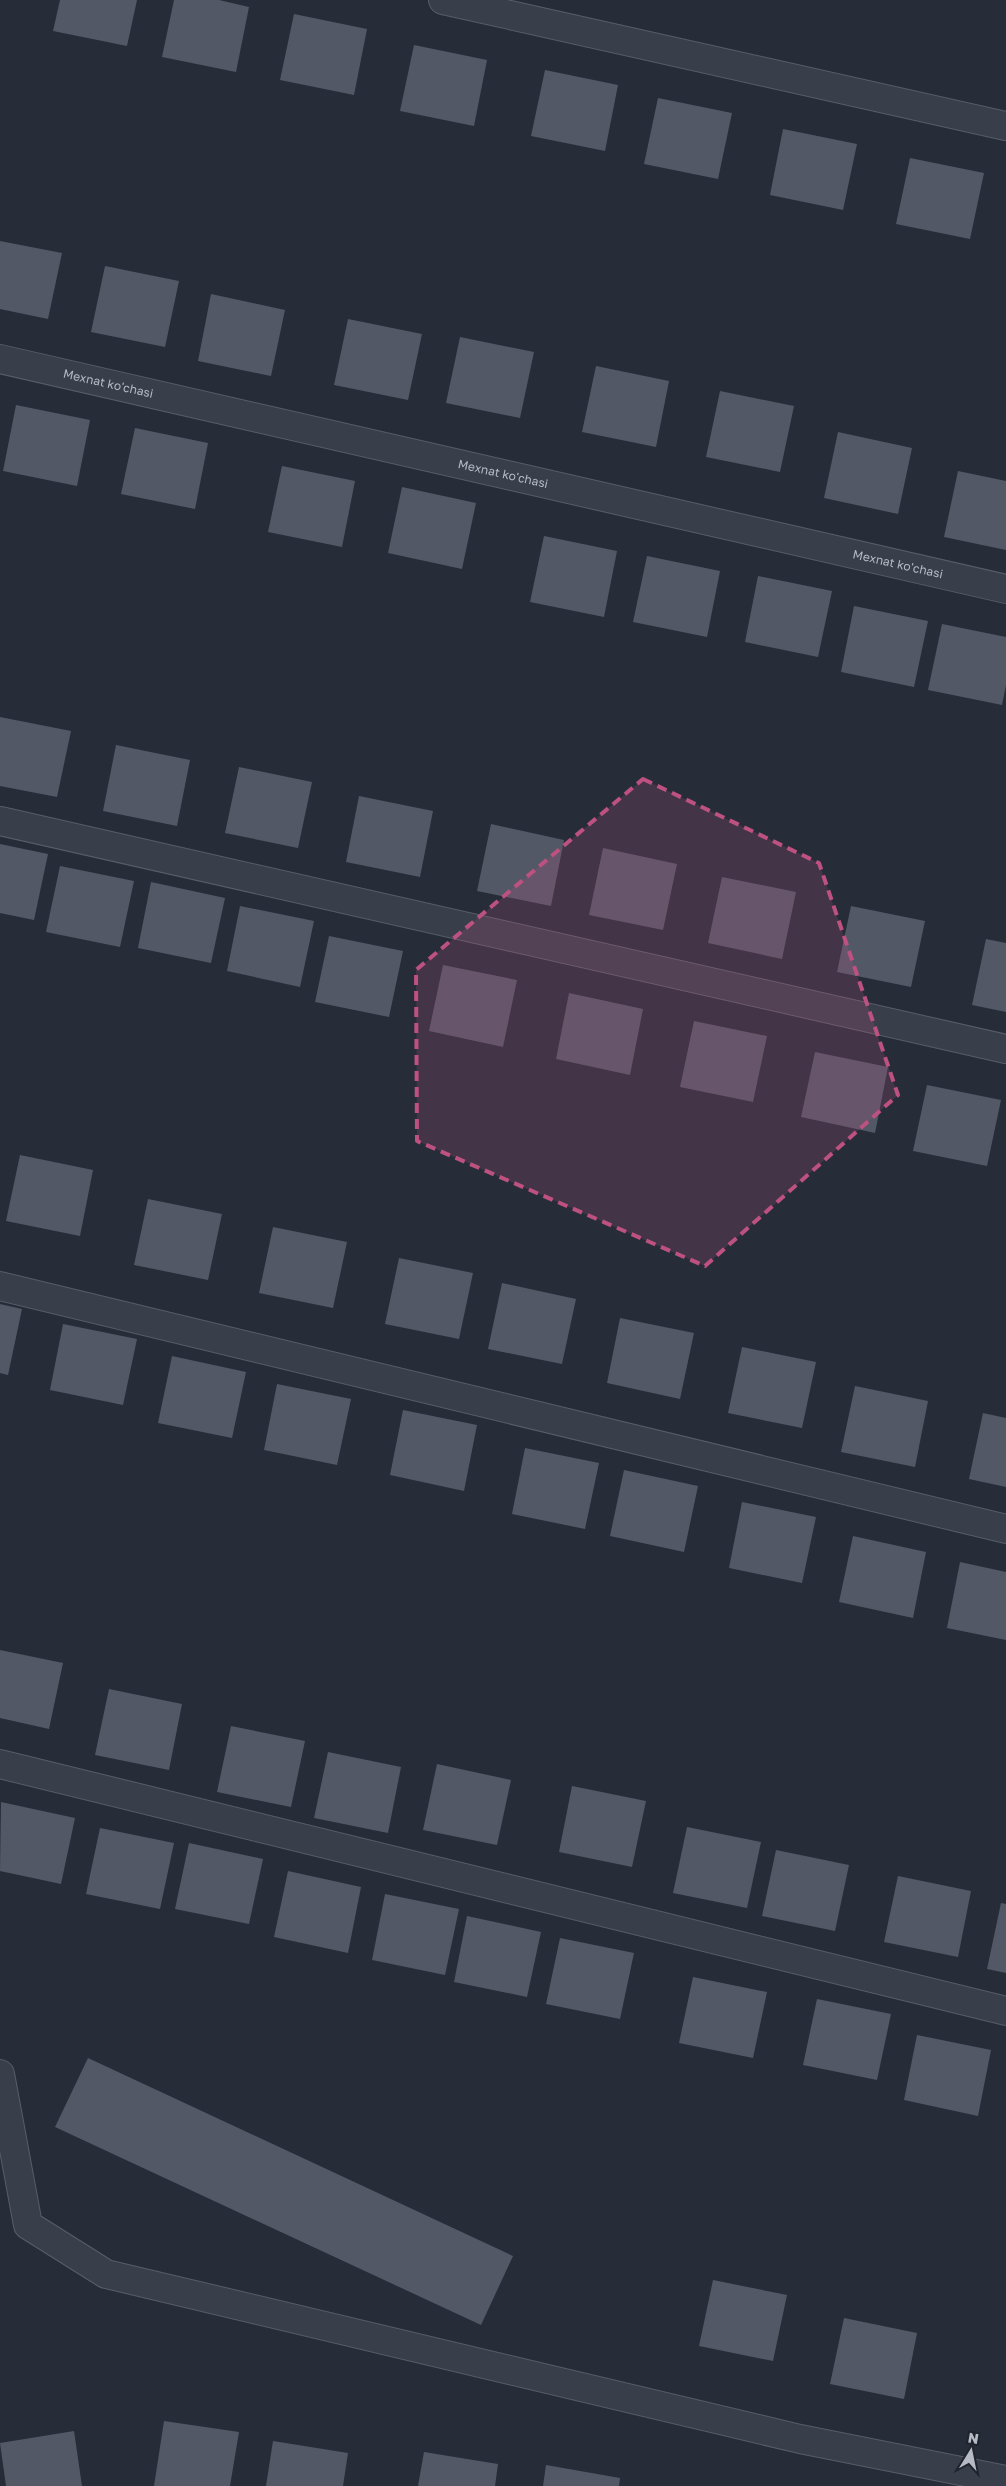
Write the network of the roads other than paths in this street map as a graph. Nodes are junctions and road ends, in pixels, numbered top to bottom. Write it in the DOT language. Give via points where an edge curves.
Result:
graph roads {
  1 [pos="443,0"];
  2 [pos="1006,126"];
  3 [pos="0,359"];
  4 [pos="1006,590"];
  5 [pos="0,821"];
  6 [pos="1006,1049"];
  7 [pos="0,1286"];
  8 [pos="1006,1530"];
  9 [pos="0,1764"];
  10 [pos="1006,2011"];
  11 [pos="0,2074"];
  12 [pos="1006,2480"];
  1 -- 2 [label="street"];
  3 -- 4 [label="street, Mexnat ko'chasi"];
  5 -- 6 [label="street"];
  7 -- 8 [label="street"];
  9 -- 10 [label="street"];
  11 -- 12 [label="street" via="28,2224 106,2274 800,2439"];
}
